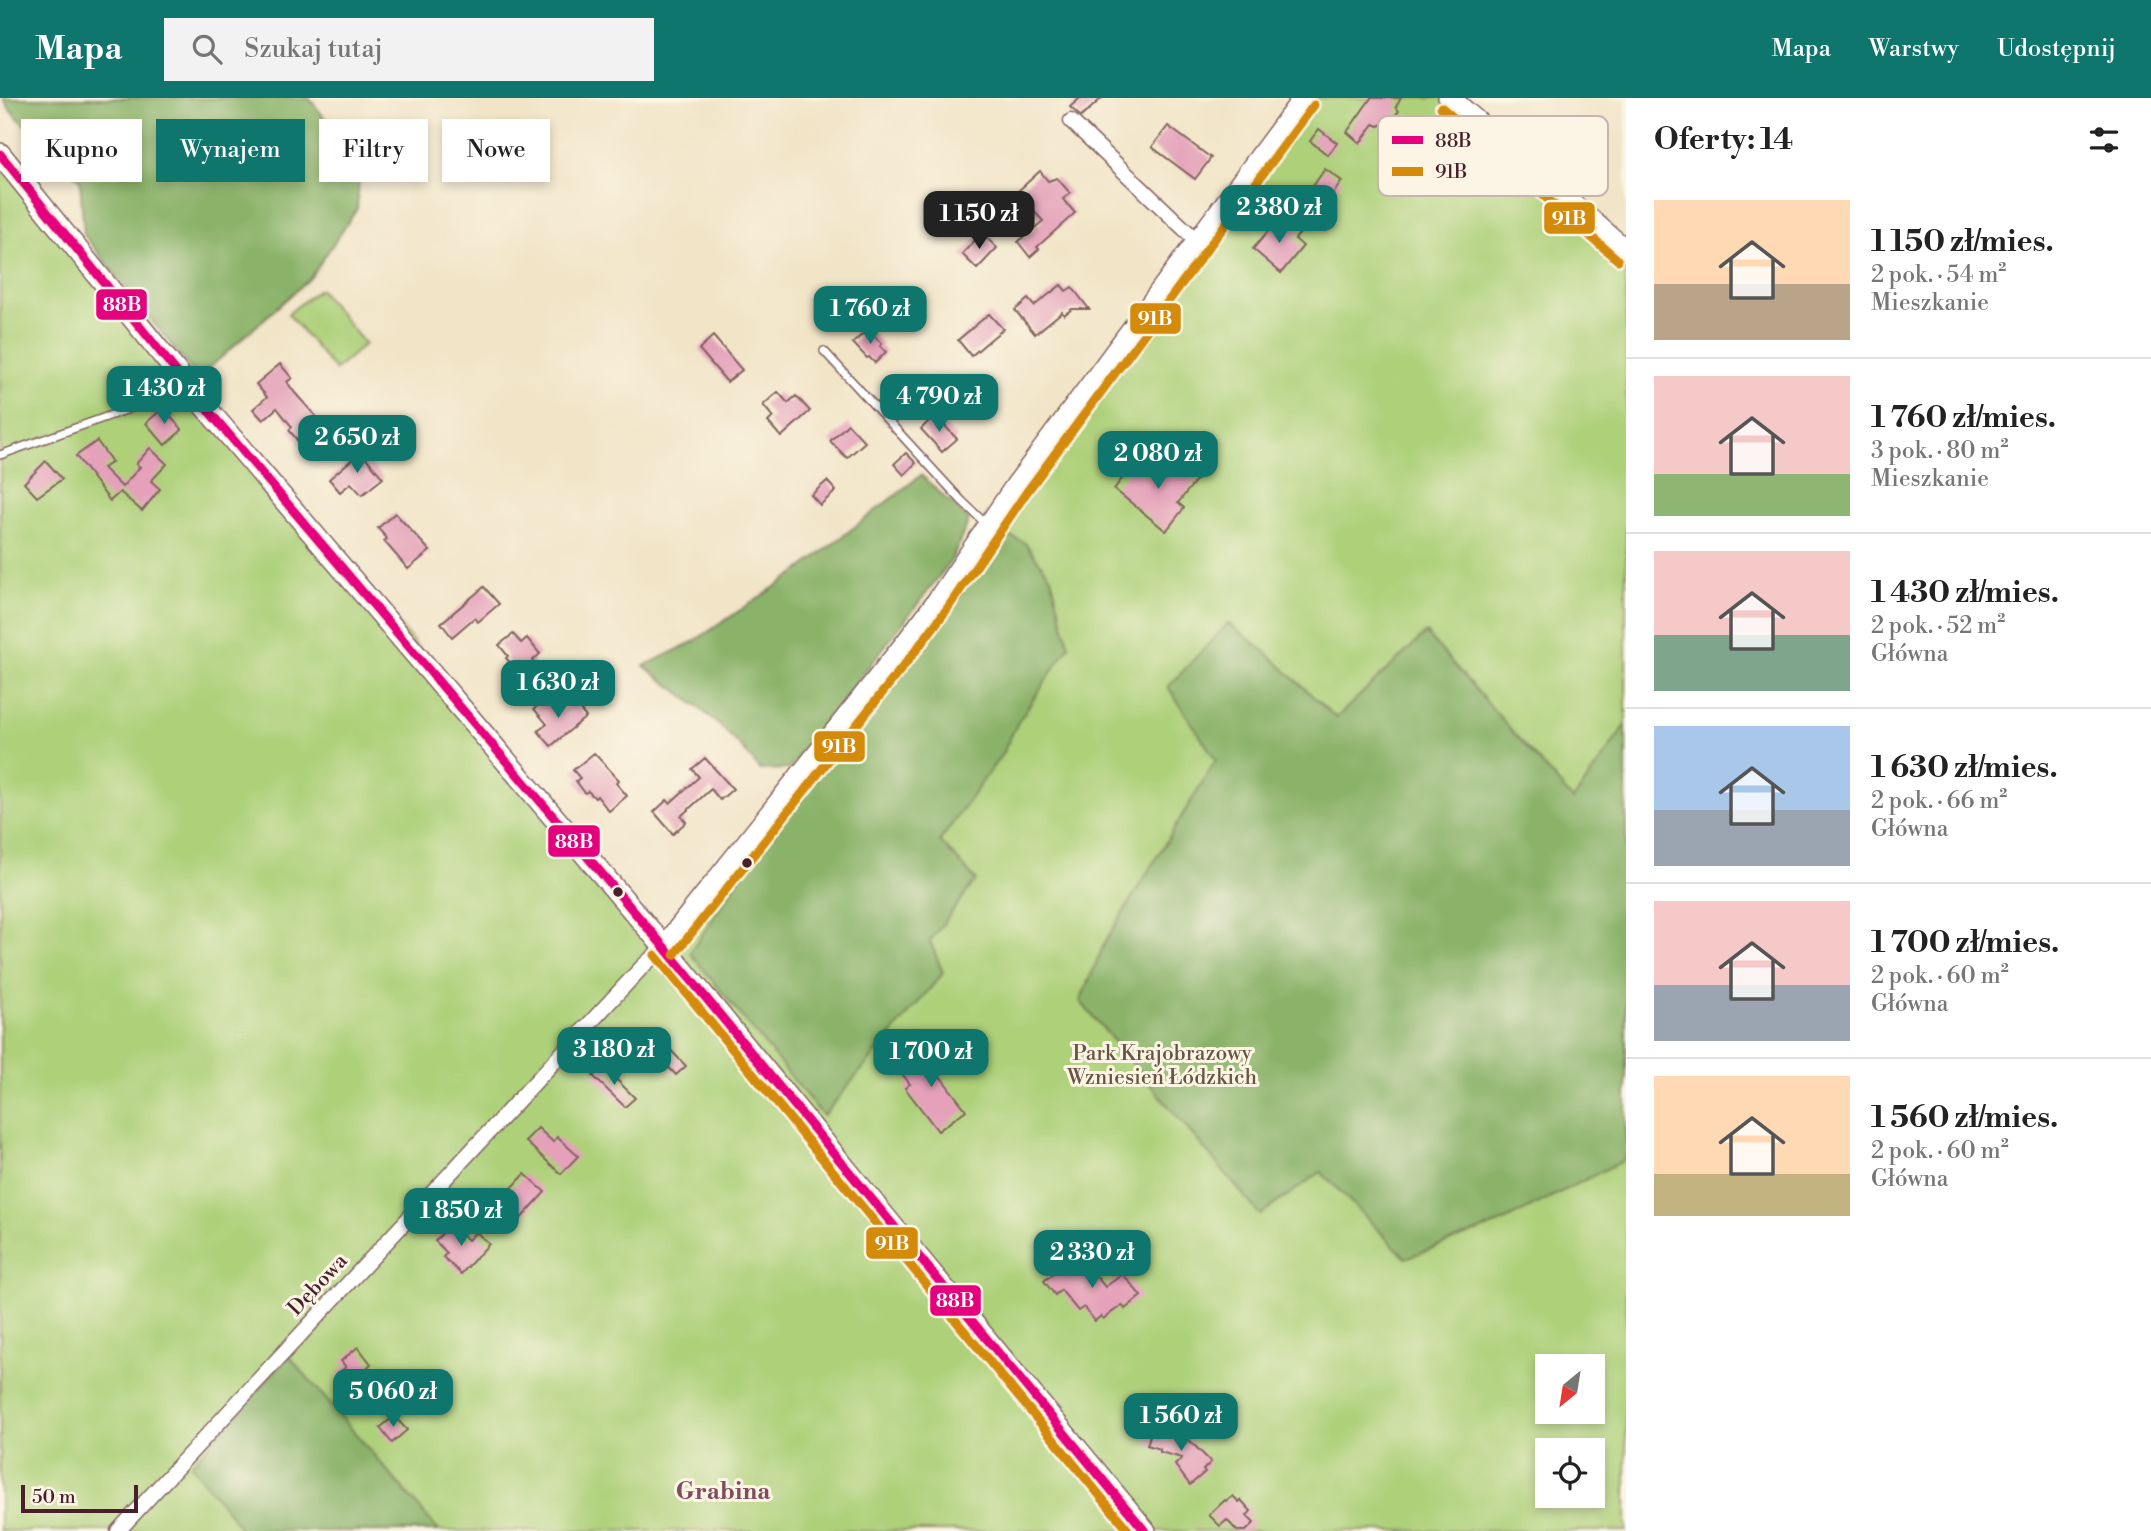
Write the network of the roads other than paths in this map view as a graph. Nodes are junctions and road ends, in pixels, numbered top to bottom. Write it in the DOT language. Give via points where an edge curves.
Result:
graph roads {
  1 [pos="1304,98"];
  2 [pos="1449,98"];
  3 [pos="1470,116"];
  4 [pos="1071,121"];
  5 [pos="0,154"];
  6 [pos="1562,196"];
  7 [pos="1198,242"];
  8 [pos="1626,251"];
  9 [pos="824,351"];
  10 [pos="186,383"];
  11 [pos="0,455"];
  12 [pos="988,526"];
  13 [pos="664,947"];
  14 [pos="118,1531"];
  15 [pos="1145,1531"];
  1 -- 7 [label="street"];
  2 -- 3 [label="street"];
  4 -- 7 [label="street"];
  5 -- 10 [label="street"];
  6 -- 8 [label="street"];
  7 -- 12 [label="street"];
  9 -- 12 [label="lane"];
  10 -- 11 [label="lane" via="159,398"];
  10 -- 13 [label="street"];
  12 -- 13 [label="street" via="937,602"];
  13 -- 14 [label="street, Dębowa"];
  13 -- 15 [label="street"];
}
